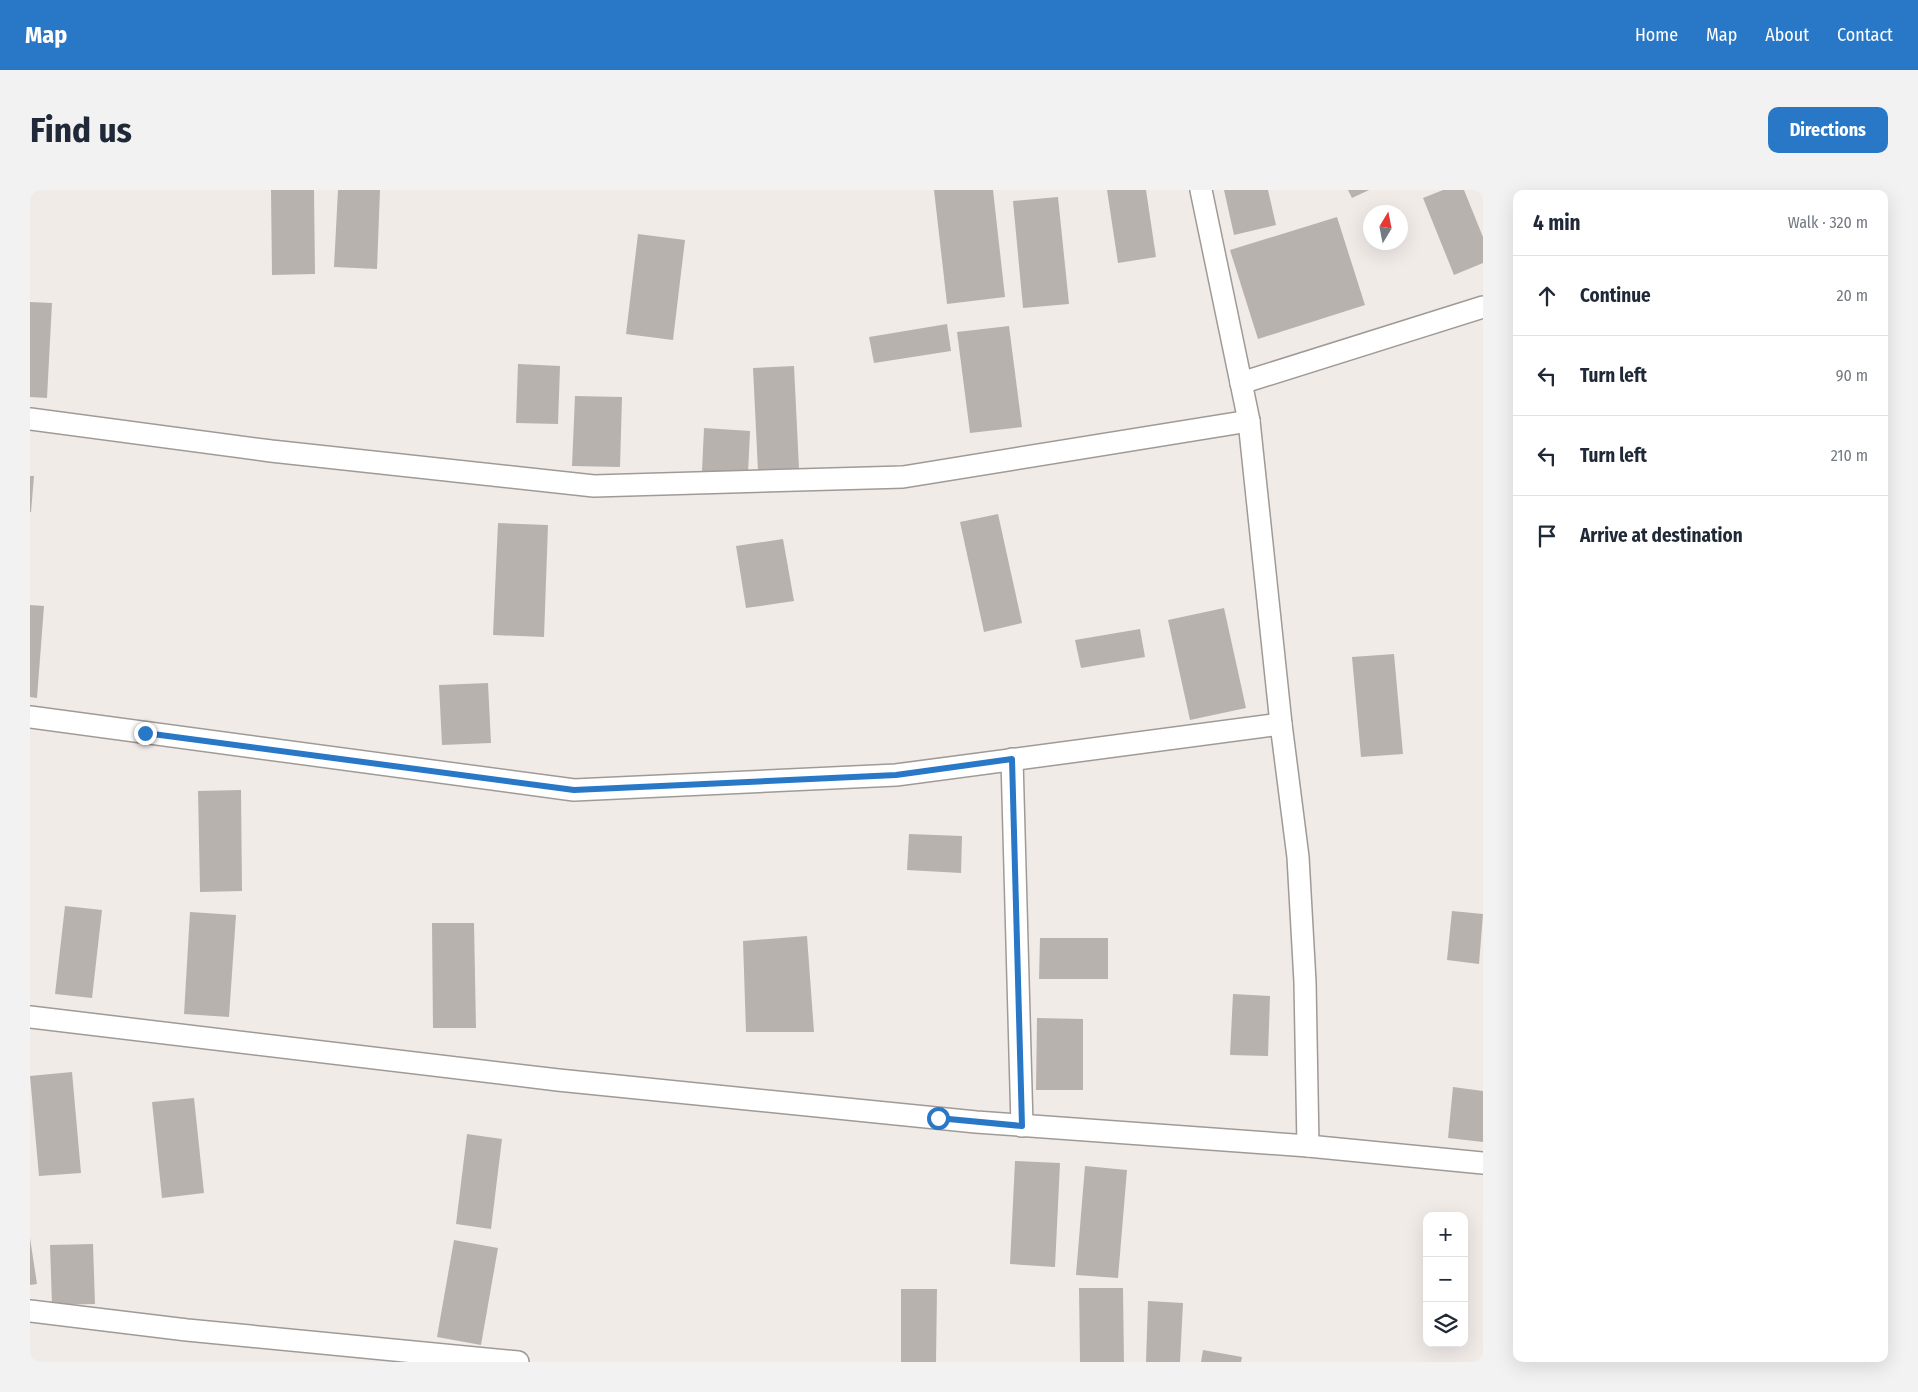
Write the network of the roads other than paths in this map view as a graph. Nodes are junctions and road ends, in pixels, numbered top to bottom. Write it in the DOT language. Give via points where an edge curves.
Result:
graph roads {
  1 [pos="1201,190"];
  2 [pos="1483,307"];
  3 [pos="1241,383"];
  4 [pos="30,419"];
  5 [pos="1248,421"];
  6 [pos="30,717"];
  7 [pos="1281,724"];
  8 [pos="1012,759"];
  9 [pos="30,1016"];
  10 [pos="1022,1126"];
  11 [pos="1308,1146"];
  12 [pos="1483,1163"];
  13 [pos="30,1311"];
  14 [pos="518,1362"];
  1 -- 3 [label="street"];
  2 -- 3 [label="street"];
  3 -- 5 [label="street"];
  4 -- 5 [label="street" via="270,451 594,486 904,476"];
  5 -- 7 [label="street"];
  6 -- 8 [label="street" via="574,790 896,775"];
  7 -- 8 [label="street"];
  7 -- 11 [label="street" via="1298,857 1305,982"];
  8 -- 10 [label="street"];
  9 -- 10 [label="street" via="558,1080"];
  10 -- 11 [label="street"];
  11 -- 12 [label="street"];
  13 -- 14 [label="street" via="187,1330"];
}
